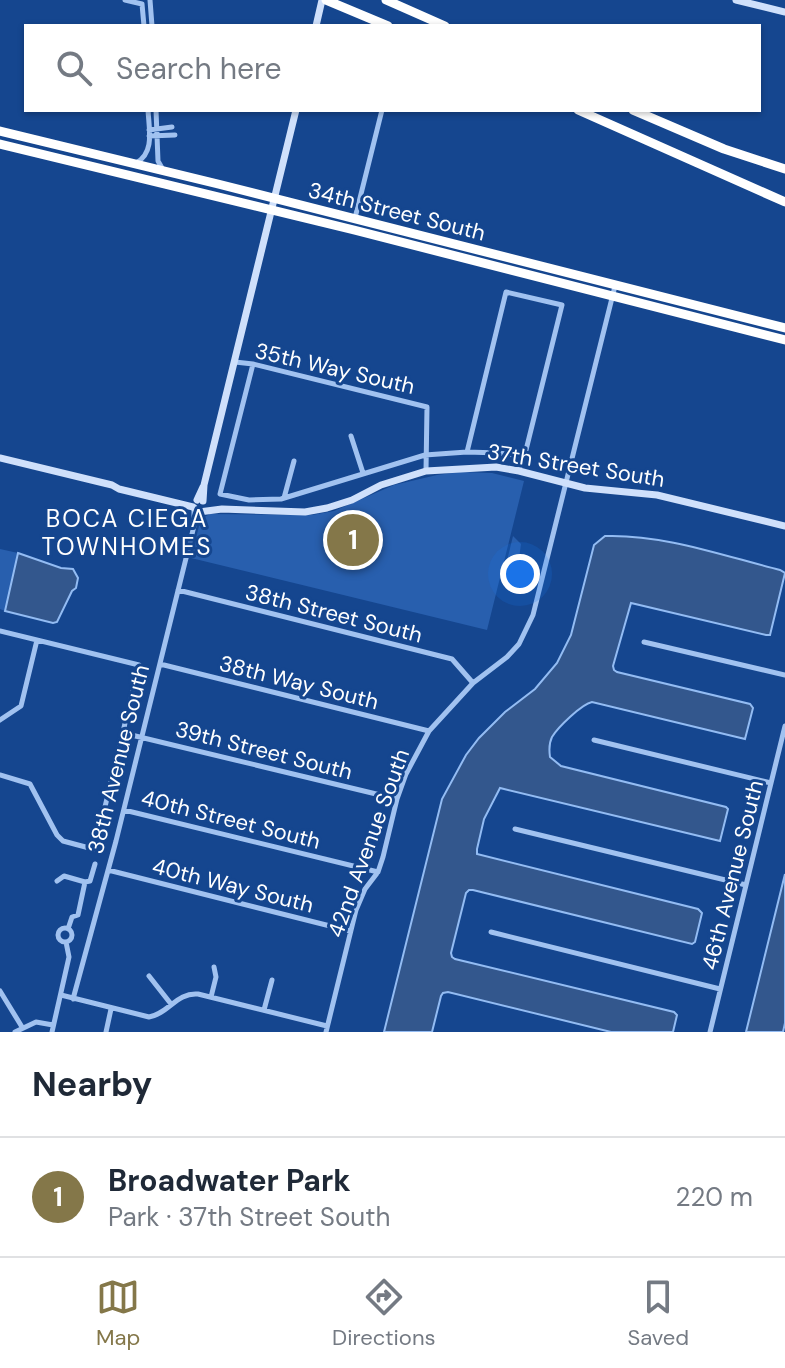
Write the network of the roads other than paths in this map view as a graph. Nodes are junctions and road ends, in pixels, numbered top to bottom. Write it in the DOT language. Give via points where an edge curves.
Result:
graph roads {
  1 [pos="125,0"];
  2 [pos="386,0"];
  3 [pos="736,0"];
  4 [pos="147,1"];
  5 [pos="327,1"];
  6 [pos="768,4"];
  7 [pos="785,12"];
  8 [pos="144,24"];
  9 [pos="152,24"];
  10 [pos="317,24"];
  11 [pos="383,24"];
  12 [pos="440,24"];
  13 [pos="148,112"];
  14 [pos="156,112"];
  15 [pos="296,112"];
  16 [pos="382,112"];
  17 [pos="583,112"];
  18 [pos="638,112"];
  19 [pos="172,127"];
  20 [pos="0,131"];
  21 [pos="157,132"];
  22 [pos="149,133"];
  23 [pos="175,135"];
  24 [pos="0,144"];
  25 [pos="134,163"];
  26 [pos="91,166"];
  27 [pos="151,167"];
  28 [pos="785,169"];
  29 [pos="166,171"];
  30 [pos="150,180"];
  31 [pos="218,184"];
  32 [pos="275,199"];
  33 [pos="784,201"];
  34 [pos="272,210"];
  35 [pos="355,219"];
  36 [pos="429,238"];
  37 [pos="388,239"];
  38 [pos="427,249"];
  39 [pos="473,249"];
  40 [pos="615,286"];
  41 [pos="612,297"];
  42 [pos="747,319"];
  43 [pos="722,324"];
  44 [pos="772,325"];
  45 [pos="785,328"];
  46 [pos="745,330"];
  47 [pos="785,340"];
  48 [pos="235,362"];
  49 [pos="253,364"];
  50 [pos="351,436"];
  51 [pos="467,452"];
  52 [pos="425,455"];
  53 [pos="522,456"];
  54 [pos="0,458"];
  55 [pos="294,461"];
  56 [pos="426,471"];
  57 [pos="519,471"];
  58 [pos="363,473"];
  59 [pos="566,483"];
  60 [pos="284,498"];
  61 [pos="199,506"];
  62 [pos="785,526"];
  63 [pos="178,590"];
  64 [pos="0,631"];
  65 [pos="37,640"];
  66 [pos="644,642"];
  67 [pos="160,664"];
  68 [pos="785,675"];
  69 [pos="473,683"];
  70 [pos="0,720"];
  71 [pos="785,726"];
  72 [pos="429,731"];
  73 [pos="123,733"];
  74 [pos="142,736"];
  75 [pos="594,740"];
  76 [pos="0,775"];
  77 [pos="771,783"];
  78 [pos="397,799"];
  79 [pos="124,810"];
  80 [pos="515,829"];
  81 [pos="95,864"];
  82 [pos="108,870"];
  83 [pos="378,872"];
  84 [pos="57,881"];
  85 [pos="85,882"];
  86 [pos="746,885"];
  87 [pos="68,929"];
  88 [pos="350,931"];
  89 [pos="491,932"];
  90 [pos="66,942"];
  91 [pos="214,967"];
  92 [pos="149,976"];
  93 [pos="272,980"];
  94 [pos="720,989"];
  95 [pos="0,991"];
  96 [pos="61,995"];
  97 [pos="211,997"];
  98 [pos="73,999"];
  99 [pos="171,1004"];
  100 [pos="111,1009"];
  101 [pos="264,1010"];
  102 [pos="22,1027"];
  103 [pos="53,1028"];
  104 [pos="327,1029"];
  105 [pos="15,1032"];
  106 [pos="106,1032"];
  107 [pos="710,1032"];
  1 -- 4 [label="street"];
  2 -- 12 [label="highway"];
  3 -- 6 [label="street"];
  4 -- 8 [label="street"];
  4 -- 9 [label="street"];
  5 -- 10 [label="street"];
  5 -- 11 [label="highway"];
  6 -- 7 [label="street"];
  13 -- 22 [label="street"];
  14 -- 21 [label="street"];
  15 -- 32 [label="street, 38th Avenue South"];
  16 -- 35 [label="street"];
  17 -- 33 [label="highway"];
  18 -- 28 [label="highway"];
  19 -- 21 [label="street"];
  20 -- 25 [label="highway, 34th Street South"];
  21 -- 22 [label="street"];
  21 -- 23 [label="street"];
  21 -- 29 [label="street" via="159,165"];
  22 -- 25 [label="street" via="147,153"];
  24 -- 26 [label="highway, 34th Street South"];
  25 -- 27 [label="highway, 34th Street South"];
  26 -- 27 [label="highway" via="100,162 142,172"];
  26 -- 30 [label="highway, 34th Street South"];
  27 -- 29 [label="highway, 34th Street South"];
  29 -- 31 [label="highway, 34th Street South"];
  30 -- 31 [label="highway"];
  30 -- 34 [label="highway, 34th Street South"];
  31 -- 32 [label="highway, 34th Street South"];
  32 -- 34 [label="street, 38th Avenue South"];
  32 -- 35 [label="highway, 34th Street South"];
  34 -- 37 [label="highway, 34th Street South"];
  34 -- 48 [label="street, 38th Avenue South"];
  35 -- 36 [label="highway, 34th Street South"];
  36 -- 37 [label="highway"];
  36 -- 39 [label="highway, 34th Street South"];
  37 -- 38 [label="highway, 34th Street South"];
  38 -- 39 [label="highway"];
  38 -- 41 [label="highway, 34th Street South"];
  39 -- 40 [label="highway, 34th Street South"];
  40 -- 41 [label="street, 42nd Avenue South"];
  40 -- 42 [label="highway, 34th Street South"];
  41 -- 43 [label="highway, 34th Street South"];
  41 -- 59 [label="street, 42nd Avenue South"];
  42 -- 43 [label="highway"];
  42 -- 44 [label="highway, 34th Street South"];
  43 -- 46 [label="highway, 34th Street South"];
  44 -- 45 [label="highway, 34th Street South"];
  44 -- 46 [label="highway" via="750,325"];
  46 -- 47 [label="highway, 34th Street South"];
  48 -- 49 [label="street, 35th Way South"];
  48 -- 61 [label="street, 38th Avenue South"];
  49 -- 52 [label="street, 35th Way South" via="427,407"];
  49 -- 60 [label="street" via="220,494 249,500"];
  50 -- 58 [label="street"];
  51 -- 52 [label="street"];
  51 -- 53 [label="street"];
  51 -- 53 [label="street" via="506,292 562,305"];
  52 -- 56 [label="street"];
  52 -- 58 [label="street"];
  53 -- 57 [label="street"];
  54 -- 61 [label="street, 37th Street South"];
  55 -- 60 [label="street"];
  56 -- 57 [label="street, 37th Street South"];
  56 -- 61 [label="street, 37th Street South" via="305,512"];
  57 -- 59 [label="street, 37th Street South"];
  58 -- 60 [label="street"];
  59 -- 62 [label="street, 37th Street South" via="657,495"];
  59 -- 69 [label="street, 42nd Avenue South" via="526,632 507,657"];
  61 -- 63 [label="street, 38th Avenue South"];
  63 -- 67 [label="street, 38th Avenue South"];
  63 -- 69 [label="street, 38th Street South" via="452,659"];
  64 -- 65 [label="street"];
  65 -- 70 [label="street" via="21,706"];
  65 -- 73 [label="street, 38th Avenue South" via="139,665"];
  66 -- 68 [label="street"];
  67 -- 72 [label="street, 38th Way South"];
  67 -- 74 [label="street, 38th Avenue South"];
  69 -- 72 [label="street, 42nd Avenue South"];
  71 -- 77 [label="street, 46th Avenue South"];
  72 -- 78 [label="street, 42nd Avenue South"];
  73 -- 74 [label="street, 39th Street South"];
  73 -- 76 [label="street, 38th Avenue South" via="93,849 63,841 30,784"];
  74 -- 78 [label="street, 39th Street South"];
  74 -- 79 [label="street, 38th Avenue South"];
  75 -- 77 [label="street"];
  77 -- 86 [label="street, 46th Avenue South"];
  78 -- 83 [label="street, 42nd Avenue South"];
  79 -- 82 [label="street, 38th Avenue South"];
  79 -- 83 [label="street, 40th Street South"];
  80 -- 86 [label="street"];
  81 -- 85 [label="street"];
  82 -- 88 [label="street, 40th Way South"];
  82 -- 98 [label="street, 38th Avenue South"];
  83 -- 88 [label="street, 42nd Avenue South" via="365,889"];
  84 -- 85 [label="street" via="64,876"];
  85 -- 87 [label="street" via="78,915"];
  86 -- 94 [label="street, 46th Avenue South"];
  87 -- 90 [label="street" via="72,937"];
  87 -- 90 [label="street" via="58,936"];
  88 -- 104 [label="street, 42nd Avenue South"];
  89 -- 94 [label="street"];
  90 -- 96 [label="street" via="69,957"];
  91 -- 97 [label="street"];
  92 -- 99 [label="street"];
  93 -- 101 [label="street"];
  94 -- 107 [label="street, 46th Avenue South"];
  95 -- 102 [label="street"];
  96 -- 98 [label="street"];
  96 -- 103 [label="street"];
  97 -- 99 [label="street" via="190,993"];
  97 -- 101 [label="street"];
  98 -- 100 [label="street"];
  99 -- 100 [label="street" via="149,1017"];
  100 -- 106 [label="street"];
  101 -- 104 [label="street"];
  102 -- 103 [label="street" via="36,1022"];
  102 -- 105 [label="street"];
}
